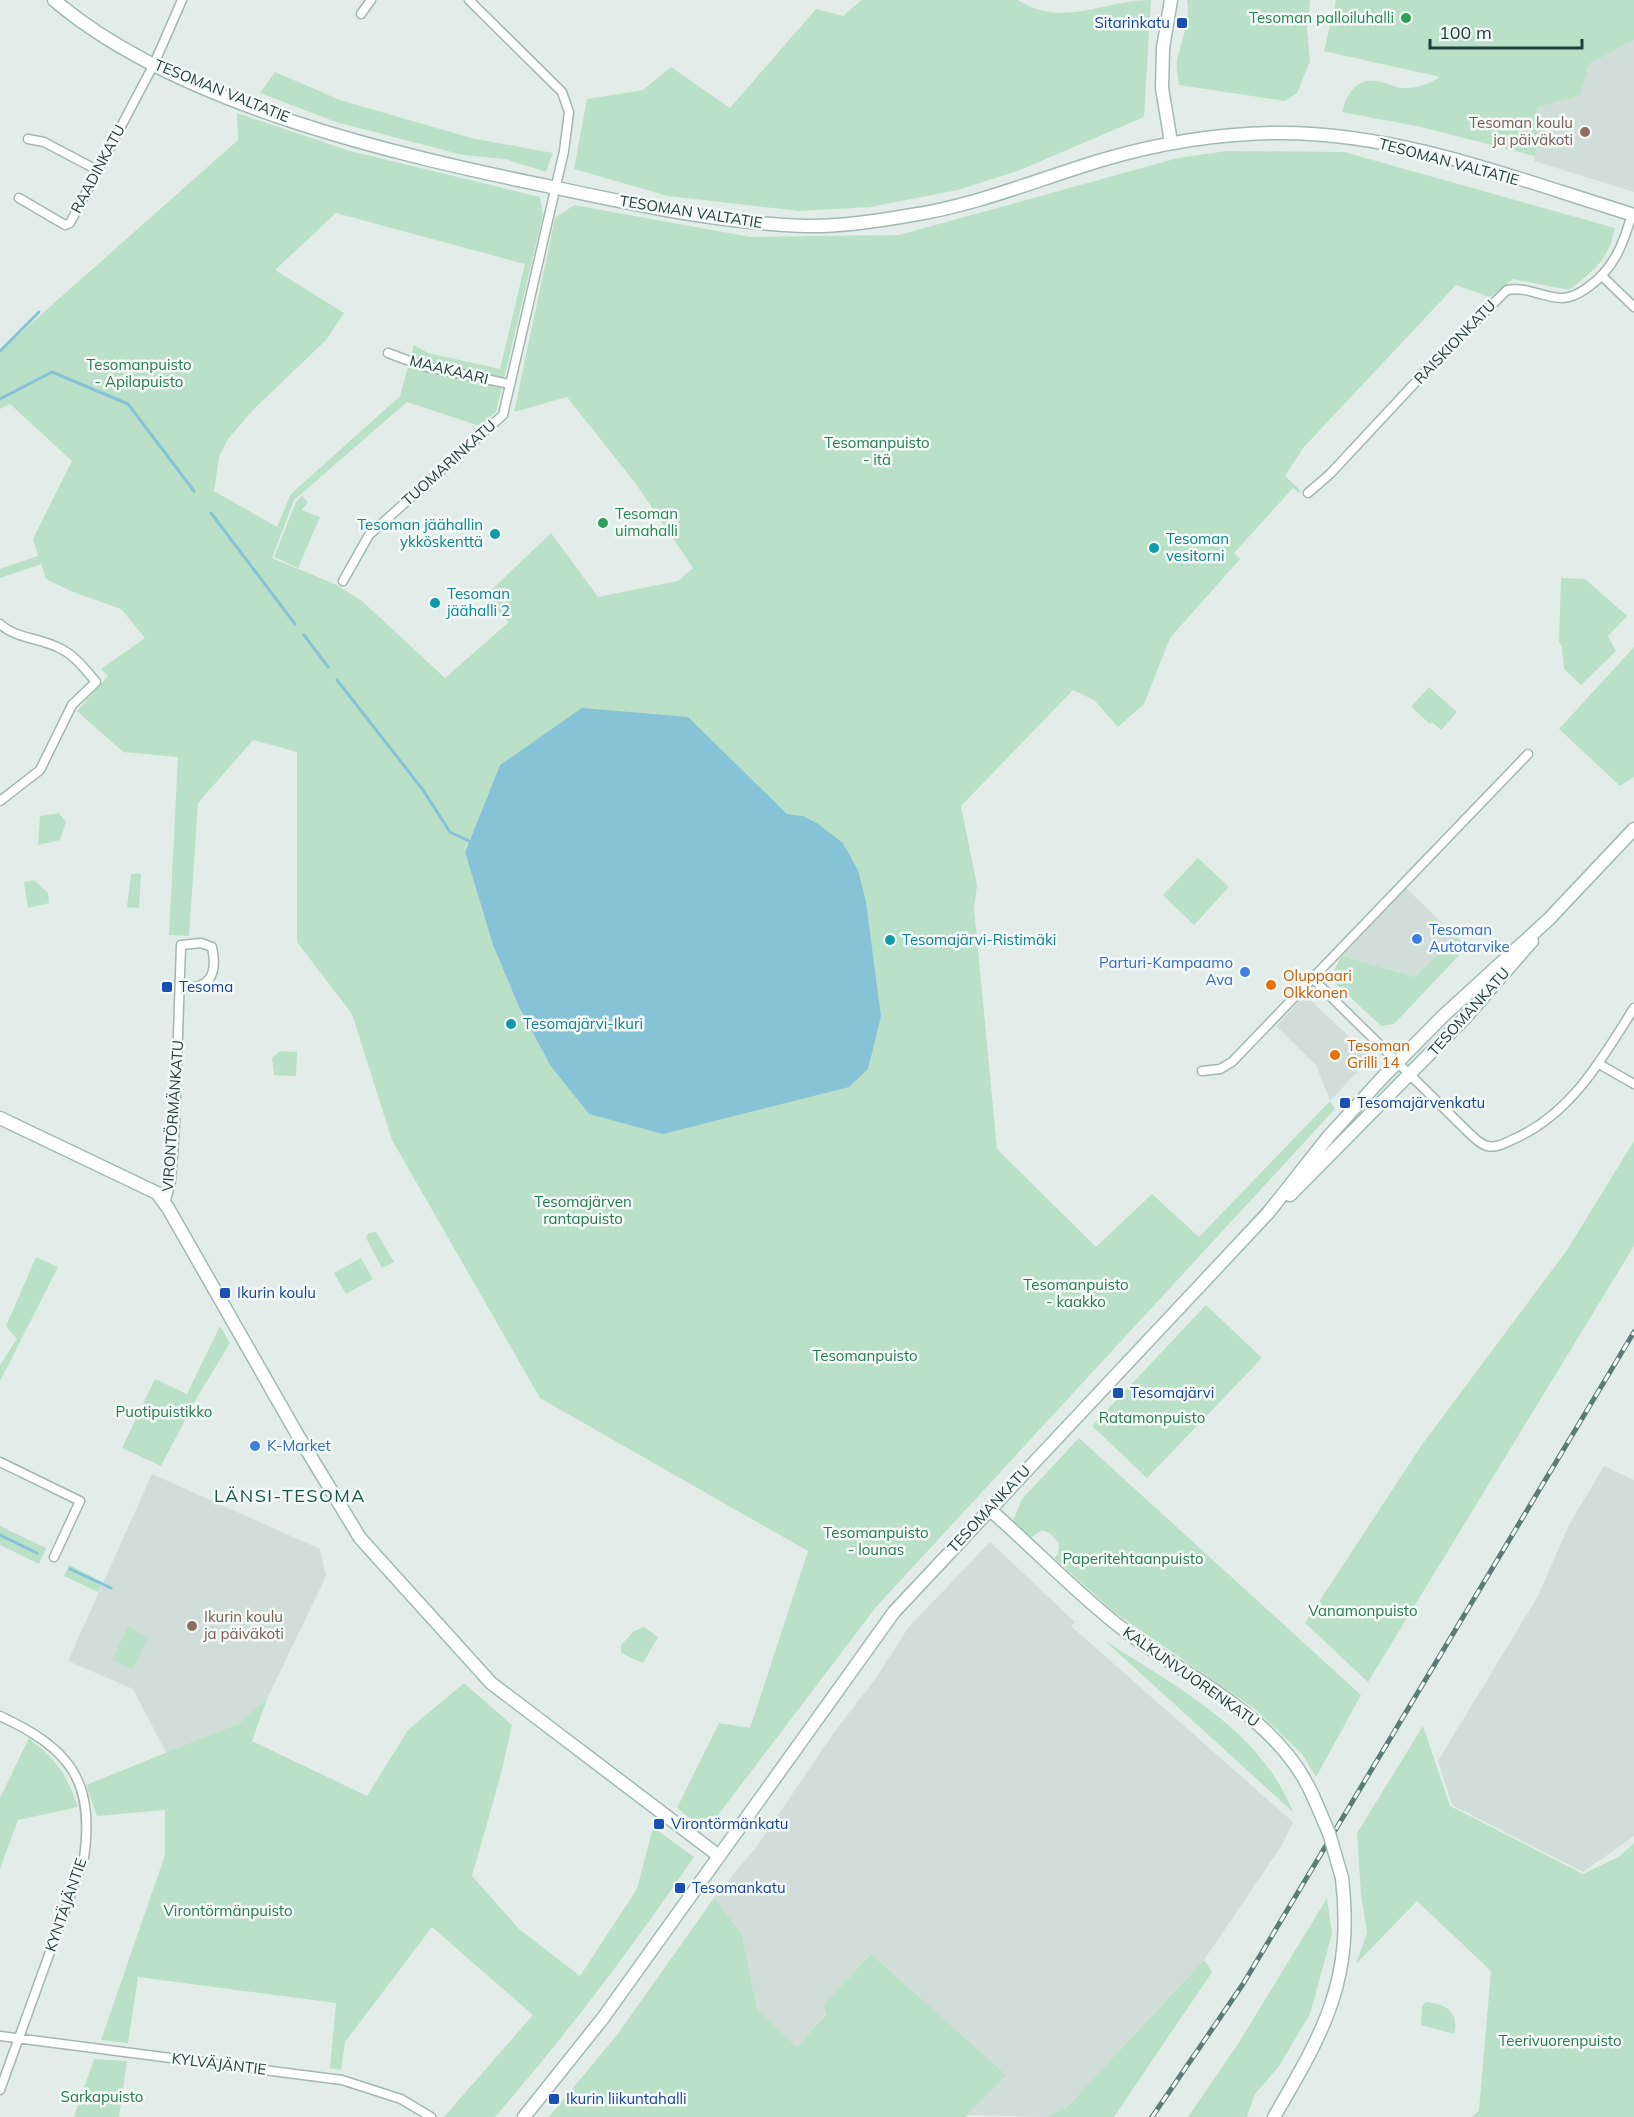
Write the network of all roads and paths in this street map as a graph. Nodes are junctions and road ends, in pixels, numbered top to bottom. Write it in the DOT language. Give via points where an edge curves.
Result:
graph roads {
  1 [pos="54,0"];
  2 [pos="182,0"];
  3 [pos="371,0"];
  4 [pos="469,0"];
  5 [pos="1171,0"];
  6 [pos="361,14"];
  7 [pos="154,64"];
  8 [pos="28,139"];
  9 [pos="1171,142"];
  10 [pos="98,170"];
  11 [pos="555,188"];
  12 [pos="19,198"];
  13 [pos="1633,215"];
  14 [pos="1602,276"];
  15 [pos="1634,306"];
  16 [pos="388,353"];
  17 [pos="510,384"];
  18 [pos="1308,493"];
  19 [pos="343,581"];
  20 [pos="0,624"];
  21 [pos="1528,754"];
  22 [pos="0,801"];
  23 [pos="1634,829"];
  24 [pos="1549,919"];
  25 [pos="1312,978"];
  26 [pos="180,988"];
  27 [pos="1634,1008"];
  28 [pos="1397,1062"];
  29 [pos="1599,1064"];
  30 [pos="1202,1071"];
  31 [pos="1410,1075"];
  32 [pos="1634,1084"];
  33 [pos="0,1118"];
  34 [pos="165,1204"];
  35 [pos="1268,1214"];
  36 [pos="0,1462"];
  37 [pos="989,1509"];
  38 [pos="54,1557"];
  39 [pos="0,1716"];
  40 [pos="719,1856"];
  41 [pos="0,2036"];
  42 [pos="19,2039"];
  43 [pos="0,2090"];
  44 [pos="431,2117"];
  45 [pos="524,2117"];
  46 [pos="1274,2117"];
  1 -- 7 [label="main road, TESOMAN VALTATIE" via="92,29"];
  2 -- 7 [label="street, RAADINKATU"];
  3 -- 6 [label="street"];
  4 -- 11 [label="street, TUOMARINKATU" via="553,82 566,101 569,122"];
  5 -- 9 [label="main road" via="1163,48 1162,88"];
  7 -- 10 [label="street, RAADINKATU"];
  7 -- 11 [label="main road, TESOMAN VALTATIE" via="298,122 385,148"];
  8 -- 10 [label="street" via="44,142"];
  9 -- 11 [label="main road, TESOMAN VALTATIE" via="1101,160 956,207 810,226 706,217"];
  9 -- 13 [label="main road, TESOMAN VALTATIE" via="1280,133 1352,139 1431,154"];
  10 -- 12 [label="street, RAADINKATU" via="70,223 65,225"];
  11 -- 17 [label="street, TUOMARINKATU"];
  13 -- 14 [label="street, RAISKIONKATU" via="1620,250"];
  14 -- 15 [label="street"];
  14 -- 18 [label="street, RAISKIONKATU" via="1578,294 1563,298 1519,288 1508,290"];
  16 -- 17 [label="street, MAAKAARI" via="423,366"];
  17 -- 19 [label="street, TUOMARINKATU" via="503,415 369,535"];
  20 -- 22 [label="street" via="8,631 57,647 76,659 96,682 72,705 40,770"];
  21 -- 25 [label="street"];
  23 -- 24 [label="main road, TESOMANKATU"];
  24 -- 28 [label="main road, TESOMANKATU"];
  24 -- 31 [label="main road, TESOMANKATU" via="1464,1019"];
  25 -- 28 [label="street"];
  25 -- 30 [label="street" via="1232,1062 1220,1069"];
  26 -- 26 [label="street, VIRONTÖRMÄNKATU" via="203,985 212,976 216,964 212,947 201,943 181,945"];
  26 -- 34 [label="street, VIRONTÖRMÄNKATU" via="175,1126 171,1181"];
  27 -- 29 [label="street"];
  28 -- 31 [label="street"];
  28 -- 35 [label="main road, TESOMANKATU" via="1329,1136"];
  29 -- 31 [label="street" via="1549,1118 1498,1147 1480,1143"];
  29 -- 32 [label="street"];
  31 -- 35 [label="main road, TESOMANKATU"];
  33 -- 34 [label="main road" via="146,1186"];
  34 -- 40 [label="main road, VIRONTÖRMÄNKATU" via="360,1538 491,1683"];
  35 -- 37 [label="main road, TESOMANKATU"];
  36 -- 38 [label="street" via="80,1501"];
  37 -- 40 [label="main road, TESOMANKATU" via="894,1612"];
  37 -- 46 [label="main road, KALKUNVUORENKATU, bridge" via="1121,1628 1257,1724 1294,1764 1313,1796 1342,1878 1346,1935 1343,1967 1320,2035"];
  39 -- 42 [label="street, KYNTÄJÄNTIE" via="50,1743 68,1762 83,1799 87,1827 84,1858"];
  40 -- 45 [label="main road, TESOMANKATU" via="603,2018"];
  41 -- 42 [label="street, KYLVÄJÄNTIE"];
  42 -- 43 [label="street, KYNTÄJÄNTIE"];
  42 -- 44 [label="street, KYLVÄJÄNTIE" via="342,2080 401,2099"];
}
